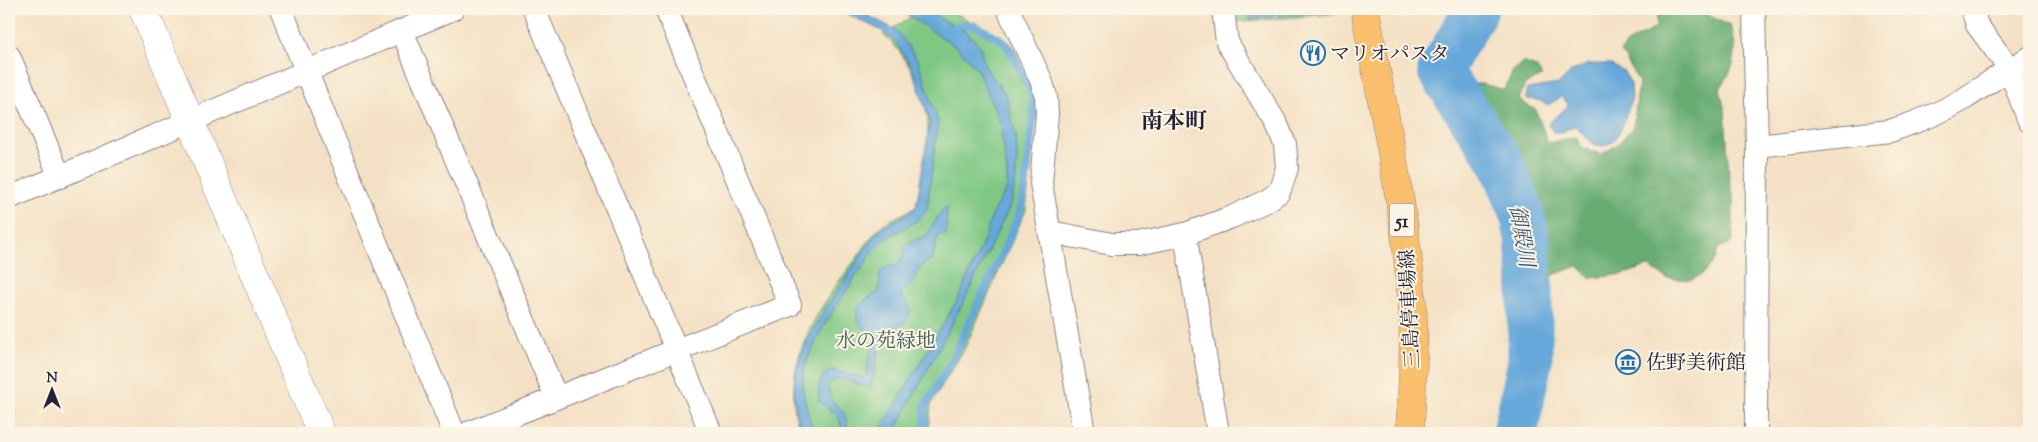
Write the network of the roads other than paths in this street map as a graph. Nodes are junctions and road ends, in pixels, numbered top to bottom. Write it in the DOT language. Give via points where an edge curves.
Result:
graph roads {
  1 [pos="143,9"];
  2 [pos="282,9"];
  3 [pos="454,9"];
  4 [pos="534,9"];
  5 [pos="666,9"];
  6 [pos="1008,9"];
  7 [pos="1224,9"];
  8 [pos="1365,9"];
  9 [pos="1754,9"];
  10 [pos="1972,9"];
  11 [pos="402,31"];
  12 [pos="9,56"];
  13 [pos="2029,58"];
  14 [pos="2009,68"];
  15 [pos="307,71"];
  16 [pos="190,120"];
  17 [pos="2029,121"];
  18 [pos="1757,146"];
  19 [pos="60,177"];
  20 [pos="9,198"];
  21 [pos="1050,232"];
  22 [pos="1185,234"];
  23 [pos="676,352"];
  24 [pos="556,397"];
  25 [pos="480,431"];
  26 [pos="322,433"];
  27 [pos="454,433"];
  28 [pos="712,433"];
  29 [pos="1084,433"];
  30 [pos="1218,433"];
  31 [pos="1410,433"];
  32 [pos="1756,433"];
  1 -- 16 [label="street"];
  2 -- 15 [label="street"];
  3 -- 11 [label="street"];
  4 -- 23 [label="street"];
  5 -- 23 [label="street" via="790,305"];
  6 -- 21 [label="street" via="1042,80 1046,96 1042,183"];
  7 -- 22 [label="street" via="1227,42 1277,124 1285,144 1287,168 1279,192 1268,200"];
  8 -- 31 [label="main road, 三島停車場線 / 51" via="1406,242 1414,352"];
  9 -- 18 [label="street"];
  10 -- 14 [label="street" via="1977,25"];
  11 -- 15 [label="street"];
  11 -- 24 [label="street"];
  12 -- 19 [label="street"];
  13 -- 14 [label="street"];
  14 -- 17 [label="street"];
  14 -- 18 [label="street" via="1963,100 1890,131"];
  15 -- 16 [label="street"];
  15 -- 27 [label="street"];
  16 -- 19 [label="street"];
  16 -- 26 [label="street"];
  18 -- 32 [label="street"];
  19 -- 20 [label="street"];
  21 -- 22 [label="street" via="1112,244 1138,244"];
  21 -- 29 [label="street"];
  22 -- 30 [label="street"];
  23 -- 24 [label="street"];
  23 -- 28 [label="street"];
  24 -- 25 [label="street"];
}
